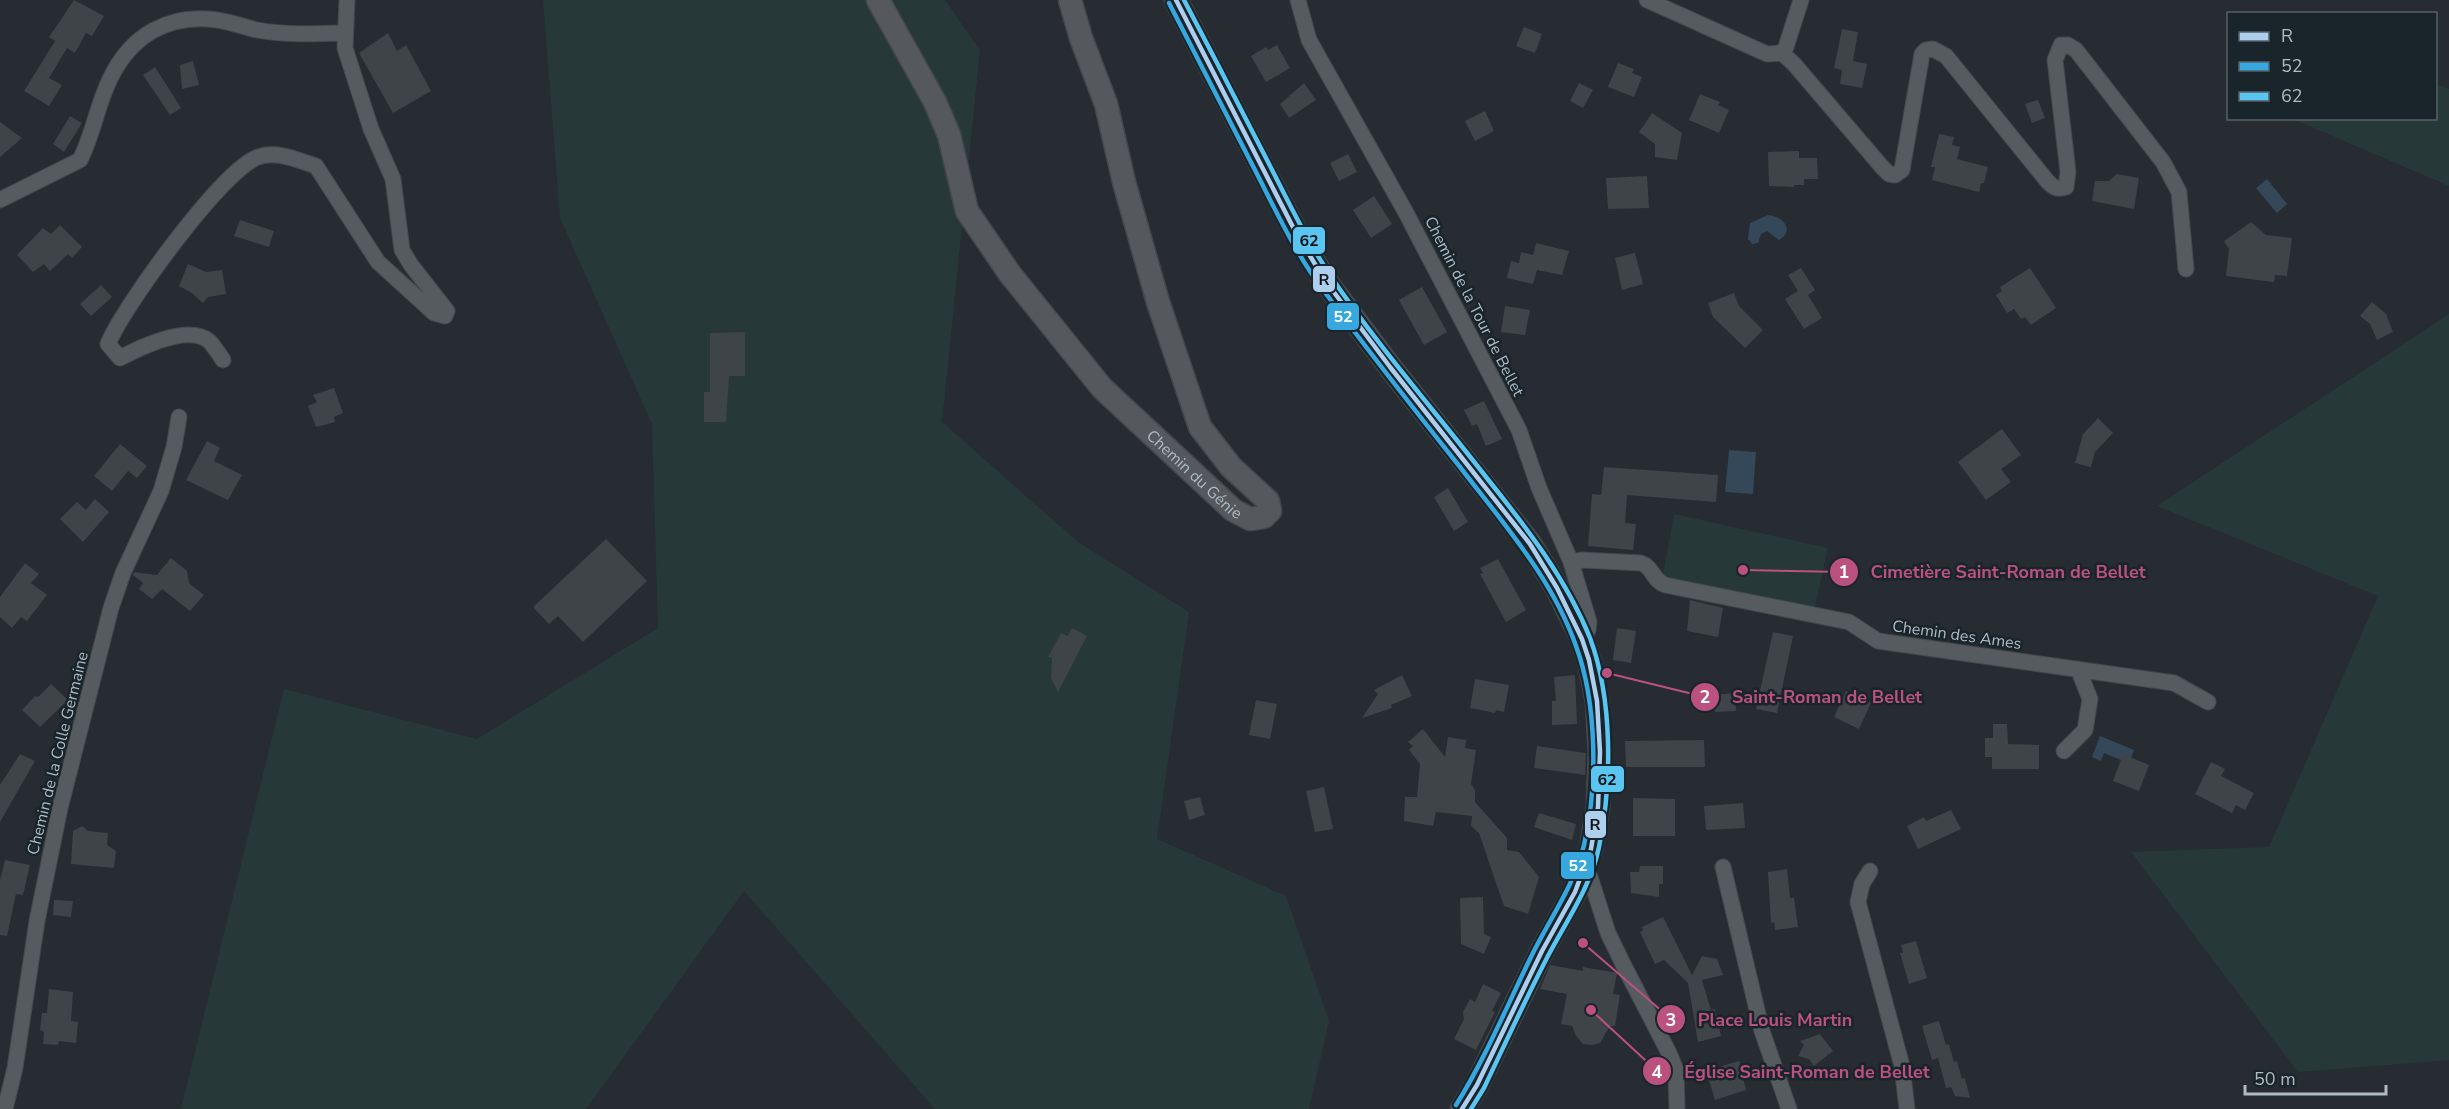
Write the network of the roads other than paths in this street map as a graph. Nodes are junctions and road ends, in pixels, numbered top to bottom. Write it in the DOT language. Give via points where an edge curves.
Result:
graph roads {
  1 [pos="347,0"];
  2 [pos="878,0"];
  3 [pos="1070,0"];
  4 [pos="1176,0"];
  5 [pos="1298,0"];
  6 [pos="1647,0"];
  7 [pos="1801,0"];
  8 [pos="344,33"];
  9 [pos="1782,53"];
  10 [pos="0,200"];
  11 [pos="2186,269"];
  12 [pos="223,360"];
  13 [pos="179,417"];
  14 [pos="1571,562"];
  15 [pos="1582,639"];
  16 [pos="2078,669"];
  17 [pos="2208,702"];
  18 [pos="2064,751"];
  19 [pos="1724,867"];
  20 [pos="1870,871"];
  21 [pos="1584,872"];
  22 [pos="5,1109"];
  23 [pos="1462,1109"];
  24 [pos="1677,1109"];
  25 [pos="1789,1109"];
  26 [pos="1907,1109"];
  1 -- 8 [label="street"];
  2 -- 3 [label="main road, Chemin du Génie" via="945,127 967,212 1010,274 1102,387 1233,510 1250,519 1264,517 1270,511 1268,501 1231,468 1200,427 1158,302 1106,104"];
  4 -- 15 [label="main road" via="1295,231 1324,279 1530,544"];
  5 -- 14 [label="street, Chemin de la Tour de Bellet" via="1314,50 1405,211 1519,430"];
  6 -- 9 [label="street" via="1767,54"];
  7 -- 9 [label="street"];
  8 -- 10 [label="street" via="258,30 196,18 176,20 161,27 140,39 122,58 109,80 80,160"];
  8 -- 12 [label="street" via="350,66 371,129 393,179 402,250 447,311 445,316 434,313 378,262 316,166 275,154 257,157 226,183 171,245 108,344 120,358 188,334 210,342"];
  9 -- 11 [label="street" via="1882,167 1895,175 1902,170 1922,54 1926,50 1939,51 2048,182 2061,189 2066,187 2068,172 2055,60 2061,45 2068,45 2092,68 2163,162 2179,192"];
  13 -- 22 [label="street, Chemin de la Colle Germaine" via="161,491 111,608 60,808"];
  14 -- 15 [label="street, Chemin de la Tour de Bellet" via="1589,622"];
  14 -- 16 [label="street, Chemin des Ames" via="1644,564 1665,585 1849,622 1878,641"];
  15 -- 21 [label="main road" via="1597,701 1600,753 1597,815"];
  16 -- 17 [label="street, Chemin des Ames" via="2174,683"];
  16 -- 18 [label="street" via="2090,699 2085,730"];
  19 -- 25 [label="street" via="1762,1031"];
  20 -- 26 [label="street" via="1858,902 1902,1066"];
  21 -- 23 [label="main road"];
  21 -- 24 [label="street" via="1590,877 1608,933 1670,1053 1676,1070"];
}
